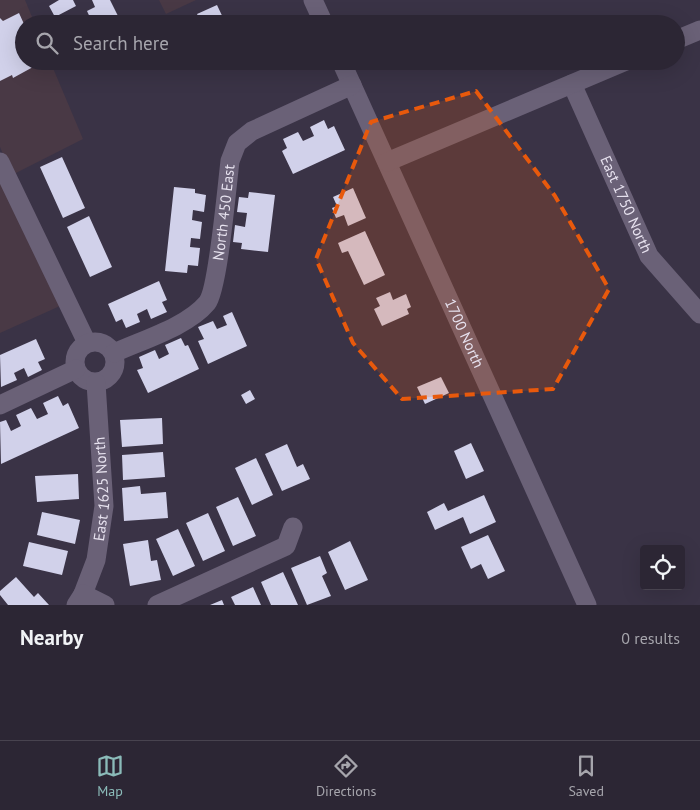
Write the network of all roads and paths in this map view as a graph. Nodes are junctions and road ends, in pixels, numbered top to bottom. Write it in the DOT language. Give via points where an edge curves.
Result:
graph roads {
  1 [pos="317,1"];
  2 [pos="321,15"];
  3 [pos="700,30"];
  4 [pos="685,36"];
  5 [pos="345,70"];
  6 [pos="605,70"];
  7 [pos="572,84"];
  8 [pos="352,85"];
  9 [pos="0,162"];
  10 [pos="387,162"];
  11 [pos="700,314"];
  12 [pos="87,343"];
  13 [pos="114,353"];
  14 [pos="76,369"];
  15 [pos="96,382"];
  16 [pos="0,405"];
  17 [pos="293,527"];
  18 [pos="80,600"];
  19 [pos="105,605"];
  20 [pos="157,605"];
  21 [pos="587,605"];
  1 -- 2 [label="street"];
  3 -- 4 [label="street"];
  5 -- 8 [label="street, 1700 North"];
  6 -- 7 [label="street"];
  7 -- 10 [label="street"];
  7 -- 11 [label="street, East 1750 North" via="649,256"];
  8 -- 10 [label="street, 1700 North"];
  8 -- 13 [label="street, North 450 East" via="252,131 237,143 230,161 215,281 208,302 189,320"];
  9 -- 12 [label="street"];
  10 -- 21 [label="street, 1700 North"];
  12 -- 13 [label="street" via="101,342"];
  12 -- 14 [label="street" via="76,354"];
  13 -- 15 [label="street" via="114,371 103,381"];
  14 -- 15 [label="street" via="86,380"];
  14 -- 16 [label="street"];
  15 -- 18 [label="street, East 1625 North" via="104,506 96,560"];
  17 -- 20 [label="street" via="286,546"];
  18 -- 19 [label="street"];
}
